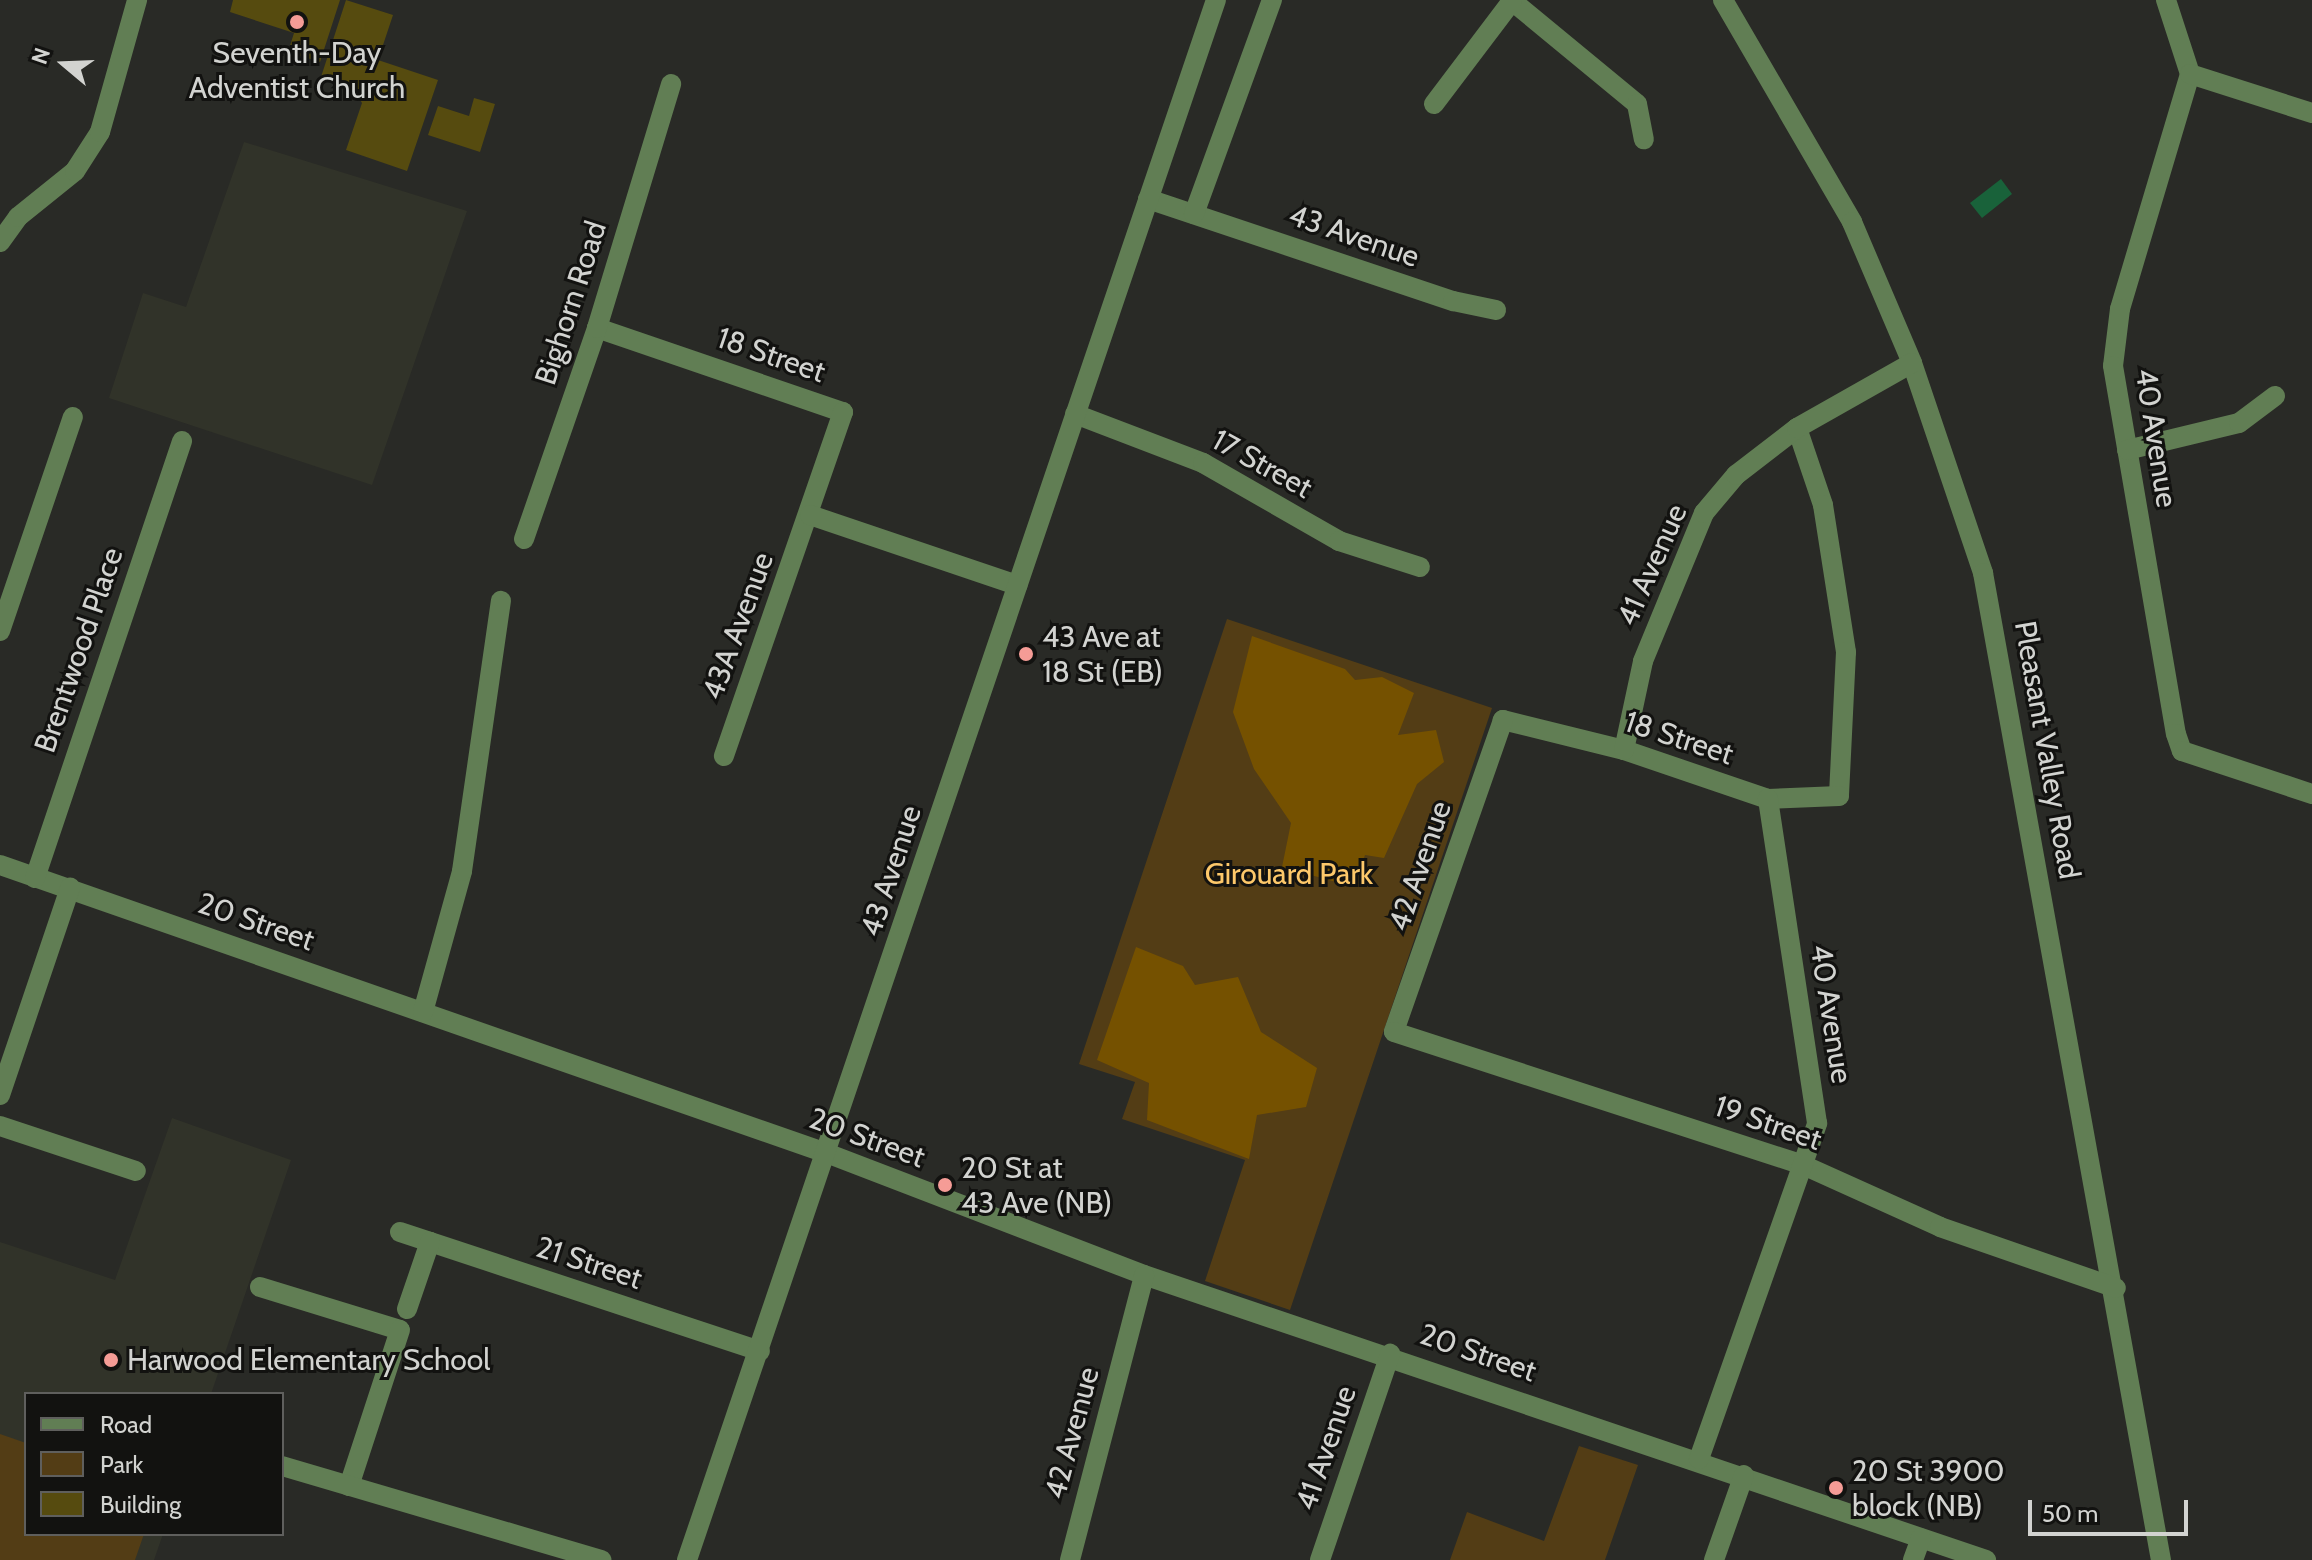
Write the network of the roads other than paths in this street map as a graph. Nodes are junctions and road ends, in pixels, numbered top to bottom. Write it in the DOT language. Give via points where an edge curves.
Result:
graph roads {
  1 [pos="137,0"];
  2 [pos="1272,0"];
  3 [pos="1512,0"];
  4 [pos="1723,0"];
  5 [pos="2166,0"];
  6 [pos="1210,2"];
  7 [pos="2190,74"];
  8 [pos="671,84"];
  9 [pos="1434,104"];
  10 [pos="2312,113"];
  11 [pos="1644,139"];
  12 [pos="1148,199"];
  13 [pos="1194,214"];
  14 [pos="0,242"];
  15 [pos="1496,310"];
  16 [pos="597,328"];
  17 [pos="1912,363"];
  18 [pos="2275,396"];
  19 [pos="1075,414"];
  20 [pos="73,417"];
  21 [pos="1797,428"];
  22 [pos="182,441"];
  23 [pos="2127,450"];
  24 [pos="810,515"];
  25 [pos="524,539"];
  26 [pos="1420,567"];
  27 [pos="1017,585"];
  28 [pos="501,601"];
  29 [pos="0,631"];
  30 [pos="1503,720"];
  31 [pos="1624,750"];
  32 [pos="724,756"];
  33 [pos="2312,794"];
  34 [pos="1768,799"];
  35 [pos="0,865"];
  36 [pos="35,878"];
  37 [pos="70,888"];
  38 [pos="423,1012"];
  39 [pos="1394,1032"];
  40 [pos="0,1095"];
  41 [pos="0,1126"];
  42 [pos="829,1154"];
  43 [pos="1803,1165"];
  44 [pos="136,1171"];
  45 [pos="400,1232"];
  46 [pos="430,1242"];
  47 [pos="1144,1275"];
  48 [pos="260,1287"];
  49 [pos="2116,1288"];
  50 [pos="407,1309"];
  51 [pos="760,1351"];
  52 [pos="1390,1354"];
  53 [pos="1699,1459"];
  54 [pos="284,1467"];
  55 [pos="1744,1475"];
  56 [pos="349,1486"];
  57 [pos="1921,1538"];
  58 [pos="601,1560"];
  59 [pos="687,1560"];
  60 [pos="1070,1560"];
  61 [pos="1320,1560"];
  62 [pos="1714,1560"];
  63 [pos="1913,1560"];
  64 [pos="1986,1560"];
  65 [pos="2161,1560"];
  1 -- 14 [label="street" via="100,132 75,171 45,192"];
  2 -- 13 [label="street"];
  3 -- 9 [label="street"];
  3 -- 11 [label="street" via="1637,104"];
  4 -- 17 [label="street, Pleasant Valley Road" via="1852,222"];
  5 -- 7 [label="street"];
  6 -- 12 [label="street, 43 Avenue"];
  7 -- 10 [label="street"];
  7 -- 23 [label="street, 40 Avenue" via="2120,309 2113,366"];
  8 -- 16 [label="street, Bighorn Road"];
  12 -- 13 [label="street, 43 Avenue"];
  12 -- 19 [label="street, 43 Avenue"];
  13 -- 15 [label="street, 43 Avenue" via="1453,301"];
  16 -- 24 [label="street, 18 Street" via="843,412"];
  16 -- 25 [label="street, Bighorn Road"];
  17 -- 21 [label="street, 41 Avenue"];
  17 -- 49 [label="street, Pleasant Valley Road" via="1983,573"];
  18 -- 23 [label="street" via="2239,423"];
  19 -- 26 [label="street, 17 Street" via="1203,463 1339,541"];
  19 -- 27 [label="street, 43 Avenue"];
  20 -- 29 [label="street"];
  21 -- 31 [label="street, 41 Avenue" via="1736,475 1704,513 1643,661"];
  21 -- 34 [label="street, 18 Street" via="1823,505 1846,652 1839,796"];
  22 -- 36 [label="street, Brentwood Place"];
  23 -- 33 [label="street, 40 Avenue" via="2182,751"];
  24 -- 27 [label="street"];
  24 -- 32 [label="street, 43A Avenue"];
  27 -- 42 [label="street, 43 Avenue"];
  28 -- 38 [label="street" via="462,871"];
  30 -- 31 [label="street, 18 Street"];
  30 -- 39 [label="street, 42 Avenue"];
  31 -- 34 [label="street, 18 Street"];
  34 -- 43 [label="street, 40 Avenue" via="1817,1123"];
  35 -- 36 [label="street, 20 Street"];
  36 -- 37 [label="street, 20 Street"];
  37 -- 38 [label="street, 20 Street"];
  37 -- 40 [label="street"];
  38 -- 42 [label="street, 20 Street"];
  39 -- 43 [label="street, 19 Street"];
  41 -- 44 [label="street"];
  42 -- 47 [label="street, 20 Street"];
  42 -- 51 [label="street, 43 Avenue"];
  43 -- 49 [label="street, 19 Street" via="1940,1227"];
  43 -- 53 [label="street, 40 Avenue"];
  45 -- 46 [label="street, 21 Street"];
  46 -- 50 [label="street"];
  46 -- 51 [label="street, 21 Street"];
  47 -- 52 [label="street, 20 Street"];
  47 -- 60 [label="street, 42 Avenue"];
  48 -- 56 [label="street" via="400,1330"];
  49 -- 65 [label="street, Pleasant Valley Road"];
  51 -- 59 [label="street, 43 Avenue"];
  52 -- 53 [label="street, 20 Street"];
  52 -- 61 [label="street, 41 Avenue"];
  53 -- 55 [label="street, 20 Street"];
  54 -- 56 [label="street"];
  55 -- 57 [label="street, 20 Street"];
  55 -- 62 [label="street"];
  56 -- 58 [label="street"];
  57 -- 63 [label="street"];
  57 -- 64 [label="street, 20 Street"];
}
